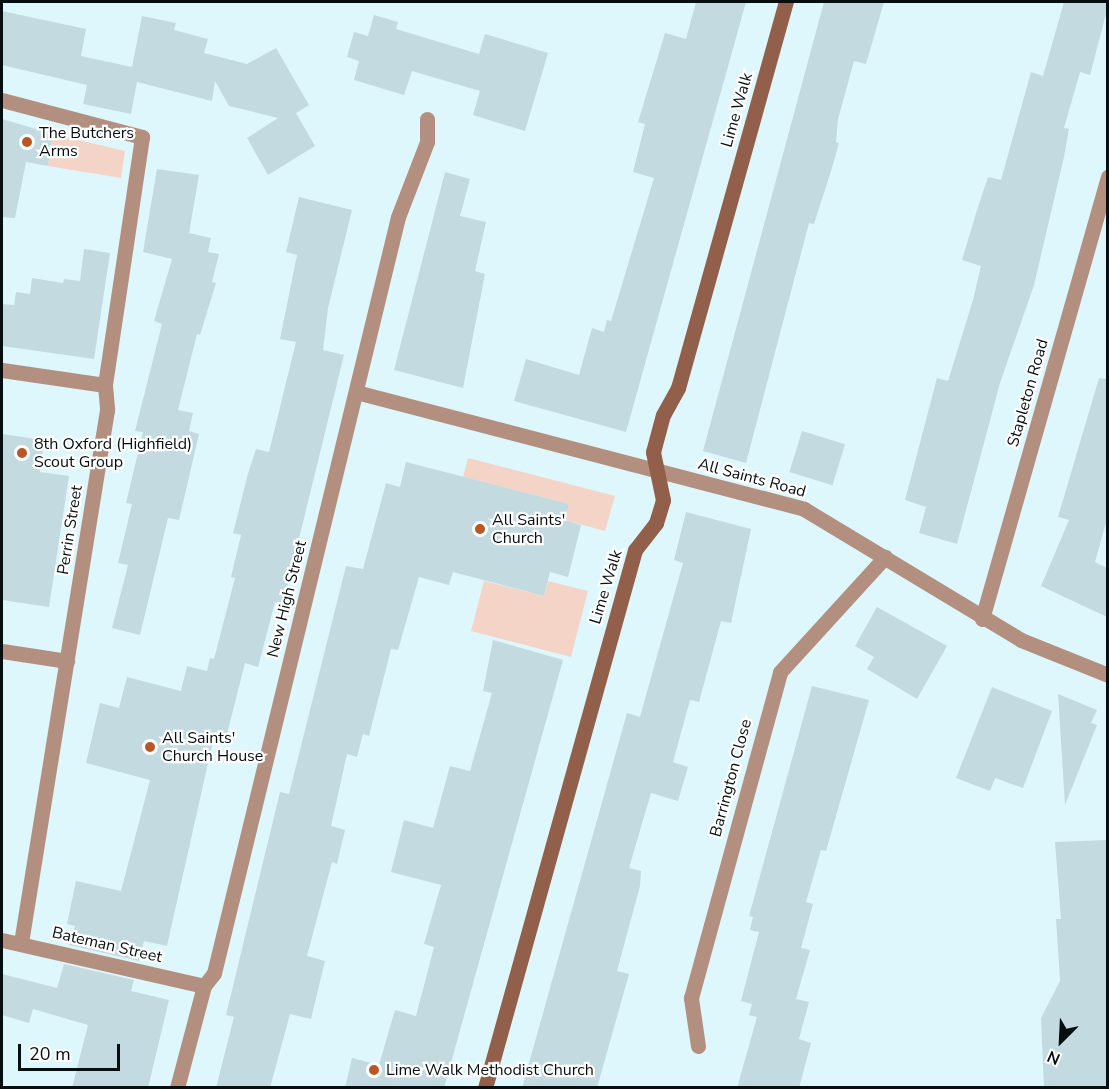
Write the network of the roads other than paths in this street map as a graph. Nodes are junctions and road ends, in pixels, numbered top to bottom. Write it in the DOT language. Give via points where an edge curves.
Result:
graph roads {
  1 [pos="786,2"];
  2 [pos="2,100"];
  3 [pos="427,119"];
  4 [pos="1107,177"];
  5 [pos="2,370"];
  6 [pos="105,385"];
  7 [pos="356,392"];
  8 [pos="656,471"];
  9 [pos="885,557"];
  10 [pos="982,619"];
  11 [pos="2,651"];
  12 [pos="67,661"];
  13 [pos="1107,675"];
  14 [pos="2,940"];
  15 [pos="21,943"];
  16 [pos="204,986"];
  17 [pos="698,1046"];
  18 [pos="177,1088"];
  19 [pos="486,1088"];
  1 -- 8 [label="street, Lime Walk" via="678,388 658,433 653,452"];
  2 -- 6 [label="street, Perrin Street" via="142,137"];
  3 -- 7 [label="street, New High Street" via="427,142 398,216"];
  4 -- 10 [label="street, Stapleton Road"];
  5 -- 6 [label="street"];
  6 -- 12 [label="street, Perrin Street" via="107,410"];
  7 -- 8 [label="street, All Saints Road"];
  7 -- 16 [label="street, New High Street" via="214,974"];
  8 -- 9 [label="street, All Saints Road" via="804,509"];
  8 -- 19 [label="street, Lime Walk" via="663,500 656,523 635,550"];
  9 -- 10 [label="street, All Saints Road"];
  9 -- 17 [label="street, Barrington Close" via="780,672 691,998"];
  10 -- 13 [label="street, All Saints Road" via="1021,640"];
  11 -- 12 [label="street"];
  12 -- 15 [label="street, Perrin Street"];
  14 -- 15 [label="street, Bateman Street"];
  15 -- 16 [label="street, Bateman Street"];
  16 -- 18 [label="street, New High Street"];
}
